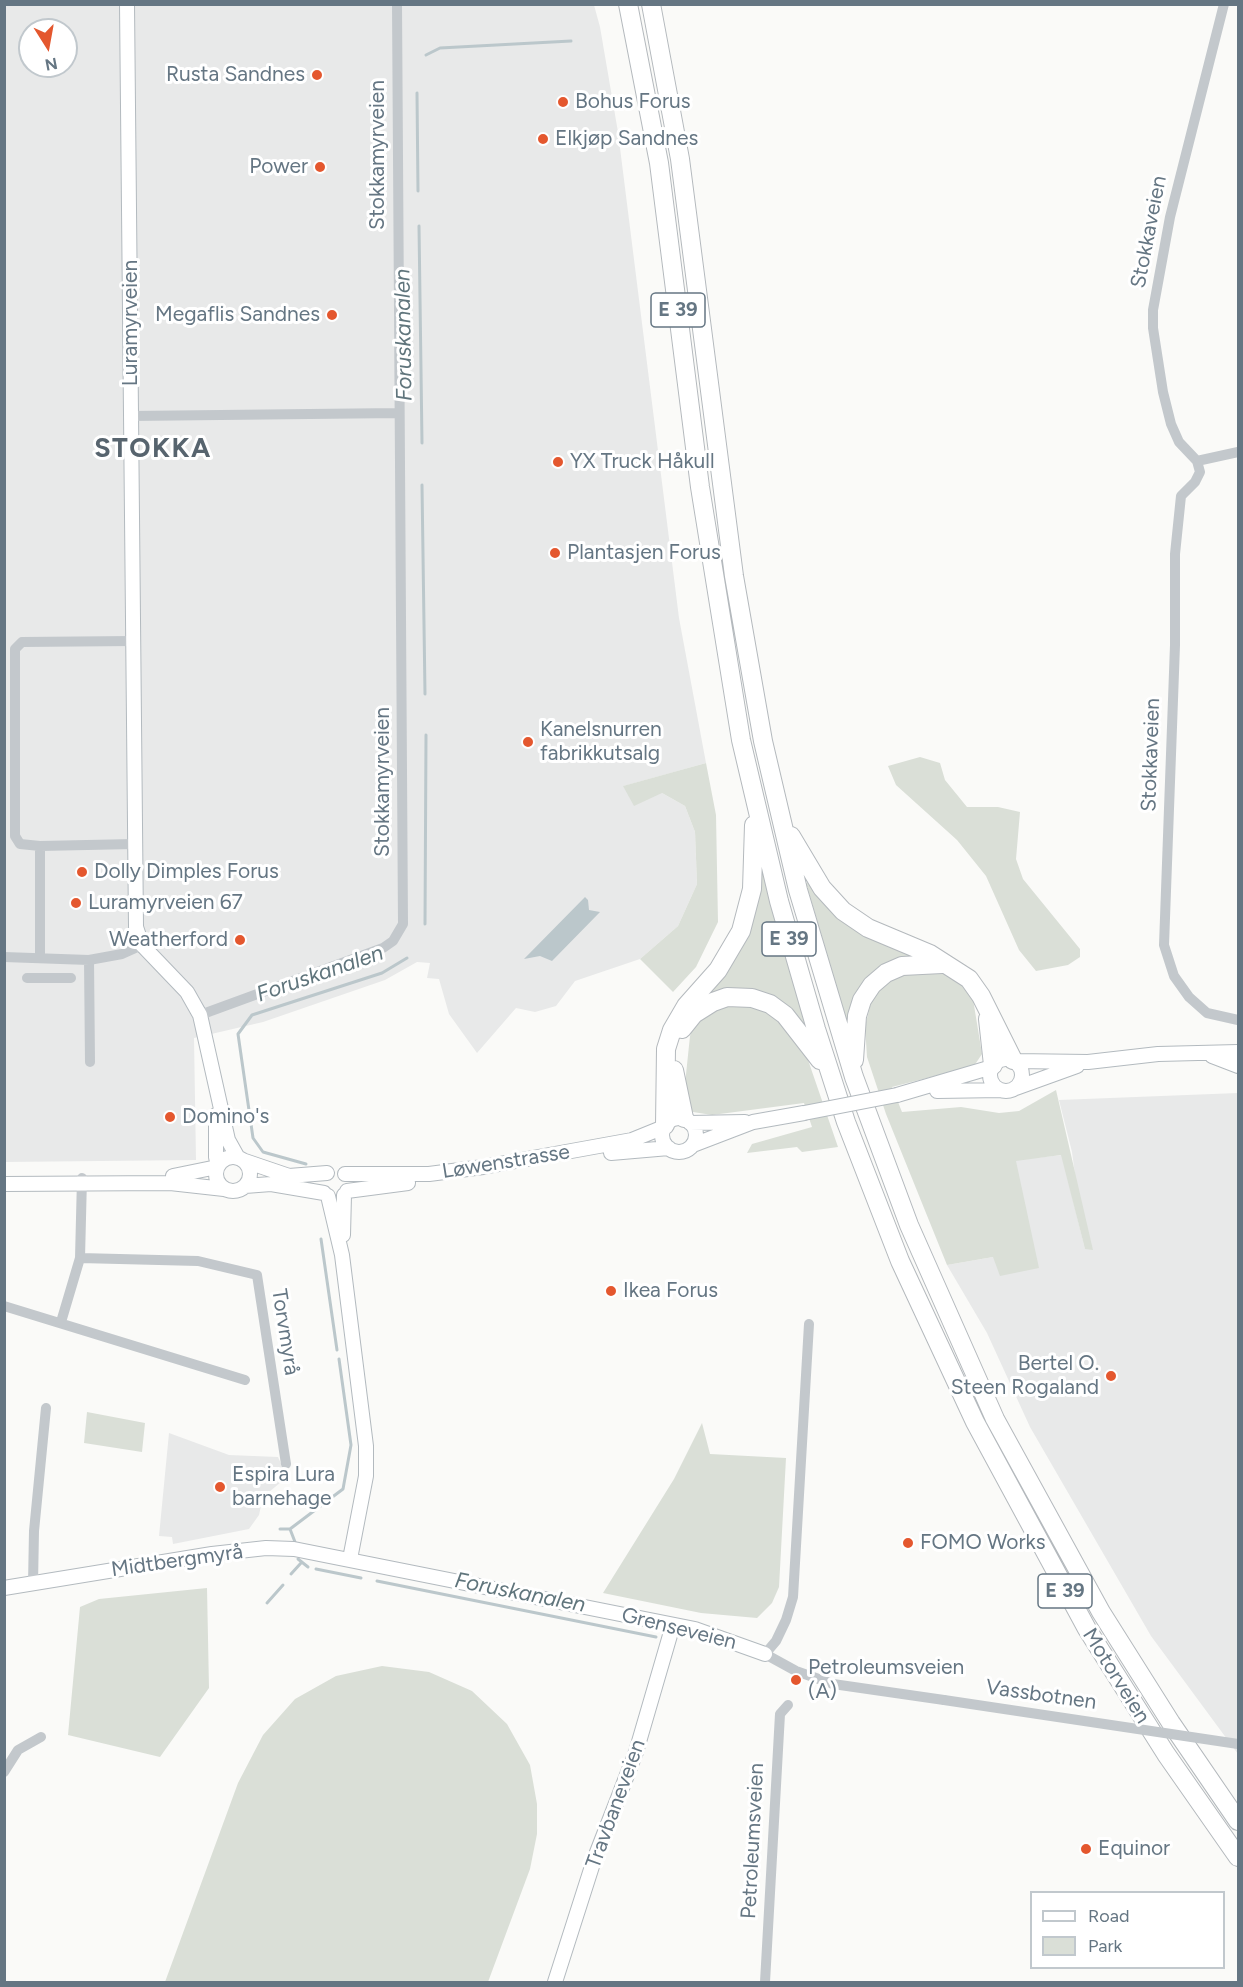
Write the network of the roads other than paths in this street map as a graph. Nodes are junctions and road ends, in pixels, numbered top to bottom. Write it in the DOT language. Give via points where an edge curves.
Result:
graph roads {
  1 [pos="128,4"];
  2 [pos="397,4"];
  3 [pos="628,4"];
  4 [pos="651,4"];
  5 [pos="1224,4"];
  6 [pos="399,413"];
  7 [pos="131,416"];
  8 [pos="1239,452"];
  9 [pos="1197,461"];
  10 [pos="133,641"];
  11 [pos="755,802"];
  12 [pos="779,812"];
  13 [pos="134,844"];
  14 [pos="40,846"];
  15 [pos="142,945"];
  16 [pos="4,957"];
  17 [pos="40,957"];
  18 [pos="89,960"];
  19 [pos="947,964"];
  20 [pos="27,978"];
  21 [pos="71,978"];
  22 [pos="988,1012"];
  23 [pos="200,1015"];
  24 [pos="1239,1020"];
  25 [pos="1239,1052"];
  26 [pos="1207,1054"];
  27 [pos="1014,1061"];
  28 [pos="90,1062"];
  29 [pos="1088,1062"];
  30 [pos="992,1066"];
  31 [pos="1239,1066"];
  32 [pos="831,1074"];
  33 [pos="854,1077"];
  34 [pos="1016,1088"];
  35 [pos="1001,1090"];
  36 [pos="901,1094"];
  37 [pos="216,1095"];
  38 [pos="687,1120"];
  39 [pos="753,1122"];
  40 [pos="664,1126"];
  41 [pos="693,1145"];
  42 [pos="669,1148"];
  43 [pos="240,1159"];
  44 [pos="218,1166"];
  45 [pos="327,1173"];
  46 [pos="345,1174"];
  47 [pos="4,1178"];
  48 [pos="82,1182"];
  49 [pos="4,1184"];
  50 [pos="245,1186"];
  51 [pos="224,1189"];
  52 [pos="346,1193"];
  53 [pos="326,1195"];
  54 [pos="342,1255"];
  55 [pos="80,1258"];
  56 [pos="4,1305"];
  57 [pos="62,1322"];
  58 [pos="808,1324"];
  59 [pos="245,1380"];
  60 [pos="46,1408"];
  61 [pos="286,1464"];
  62 [pos="350,1559"];
  63 [pos="33,1584"];
  64 [pos="4,1588"];
  65 [pos="673,1625"];
  66 [pos="765,1654"];
  67 [pos="788,1705"];
  68 [pos="40,1737"];
  69 [pos="1239,1744"];
  70 [pos="4,1772"];
  71 [pos="1239,1821"];
  72 [pos="1239,1857"];
  73 [pos="555,1983"];
  74 [pos="765,1983"];
  1 -- 7 [label="street, Luramyrveien"];
  2 -- 6 [label="street, Stokkamyrveien"];
  3 -- 11 [label="highway, E 39" via="659,163 717,605"];
  4 -- 12 [label="highway, E 39" via="682,169 741,618"];
  5 -- 9 [label="street, Stokkaveien" via="1170,217 1153,310 1166,406 1176,436"];
  6 -- 7 [label="street"];
  6 -- 23 [label="street, Stokkamyrveien" via="403,924 393,941 383,948"];
  7 -- 10 [label="street, Luramyrveien"];
  8 -- 9 [label="street"];
  9 -- 24 [label="street, Stokkaveien" via="1200,476 1185,490 1180,503 1175,554 1164,945 1170,968 1189,997 1207,1012"];
  10 -- 13 [label="street, Luramyrveien"];
  10 -- 14 [label="street" via="17,645 15,836 20,844"];
  11 -- 32 [label="highway, E 39" via="796,965"];
  11 -- 40 [label="highway, E 39" via="752,889 746,917 728,957 693,997 672,1030 663,1072"];
  12 -- 19 [label="highway, E 39" via="817,880 843,911 868,928"];
  12 -- 33 [label="highway, E 39" via="814,950"];
  13 -- 14 [label="street"];
  13 -- 15 [label="street, Luramyrveien" via="135,915"];
  14 -- 17 [label="street"];
  15 -- 18 [label="street" via="122,954"];
  15 -- 23 [label="street" via="187,992"];
  16 -- 17 [label="street"];
  17 -- 18 [label="street"];
  18 -- 28 [label="street"];
  19 -- 22 [label="highway, E 39" via="975,986"];
  19 -- 33 [label="highway, E 39" via="902,966 872,985 857,1016"];
  20 -- 21 [label="street"];
  22 -- 27 [label="highway, E 39"];
  22 -- 30 [label="highway, E 39"];
  23 -- 37 [label="street"];
  25 -- 26 [label="street"];
  26 -- 29 [label="street" via="1158,1054"];
  26 -- 31 [label="street"];
  27 -- 29 [label="street"];
  27 -- 30 [label="street" via="1000,1060"];
  27 -- 34 [label="street" via="1022,1074"];
  29 -- 34 [label="street"];
  30 -- 35 [label="street" via="991,1081"];
  30 -- 36 [label="street"];
  32 -- 38 [label="highway, E 39" via="778,1009 752,998 720,999 694,1014 677,1040 674,1075"];
  32 -- 72 [label="highway, Motorveien / E 39" via="900,1262 975,1422 1087,1629 1166,1754"];
  33 -- 71 [label="highway, Motorveien / E 39" via="909,1225 995,1419 1096,1603 1171,1723"];
  34 -- 35 [label="street"];
  35 -- 36 [label="street"];
  36 -- 39 [label="street, bridge"];
  37 -- 43 [label="street" via="228,1140"];
  37 -- 44 [label="street"];
  38 -- 39 [label="street"];
  38 -- 40 [label="street" via="673,1119"];
  38 -- 41 [label="street" via="696,1133"];
  39 -- 41 [label="street"];
  40 -- 42 [label="street" via="662,1138"];
  40 -- 46 [label="street, Løwenstrasse" via="632,1140 483,1167 408,1175"];
  41 -- 42 [label="street" via="681,1152"];
  42 -- 52 [label="street, Løwenstrasse" via="608,1153"];
  43 -- 44 [label="street" via="229,1158"];
  43 -- 45 [label="street" via="289,1176"];
  43 -- 50 [label="street" via="250,1172"];
  44 -- 48 [label="street" via="195,1173"];
  44 -- 51 [label="street" via="217,1181"];
  45 -- 46 [label="street"];
  45 -- 53 [label="street" via="321,1185"];
  46 -- 52 [label="street" via="349,1182"];
  47 -- 48 [label="street"];
  48 -- 49 [label="street"];
  48 -- 51 [label="street" via="170,1183"];
  48 -- 55 [label="street"];
  50 -- 51 [label="street" via="235,1191"];
  50 -- 53 [label="street" via="271,1184"];
  52 -- 53 [label="street" via="336,1198"];
  52 -- 54 [label="street"];
  53 -- 54 [label="street"];
  54 -- 62 [label="street" via="367,1462"];
  55 -- 57 [label="street"];
  55 -- 61 [label="street, Torvmyrå" via="198,1262 257,1275"];
  56 -- 57 [label="street"];
  57 -- 59 [label="street"];
  58 -- 66 [label="street, Grenseveien" via="793,1598 781,1631"];
  60 -- 63 [label="street" via="33,1541"];
  62 -- 63 [label="street, Midtbergmyrå" via="266,1548"];
  62 -- 65 [label="street, Grenseveien"];
  63 -- 64 [label="street, Midtbergmyrå"];
  65 -- 66 [label="street, Grenseveien" via="714,1634"];
  65 -- 73 [label="street, Travbaneveien" via="646,1721 594,1860"];
  66 -- 69 [label="street, Vassbotnen, bridge" via="796,1671 833,1684"];
  67 -- 74 [label="street, Petroleumsveien" via="780,1714 779,1724"];
  68 -- 70 [label="street" via="18,1750"];
}
